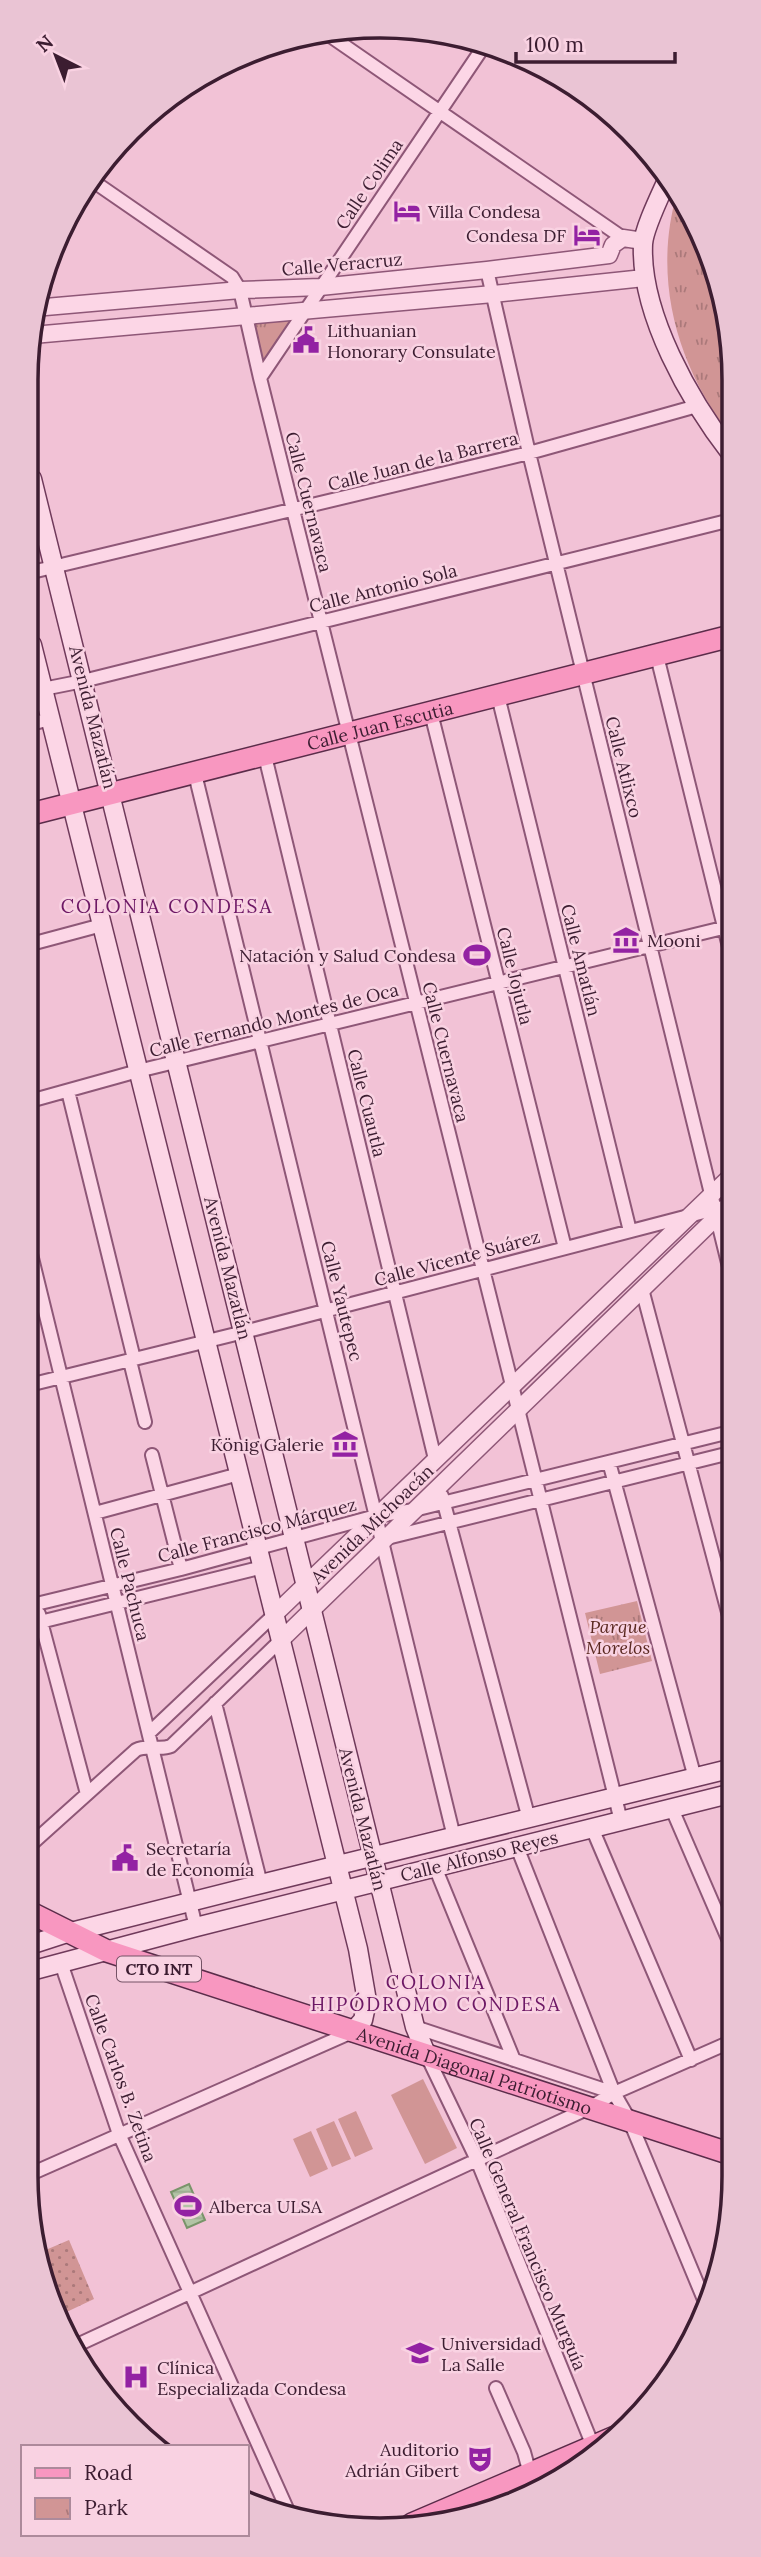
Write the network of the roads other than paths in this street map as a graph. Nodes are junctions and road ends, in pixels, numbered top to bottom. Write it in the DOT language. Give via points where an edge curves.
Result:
graph roads {
  1 [pos="337,41"];
  2 [pos="479,53"];
  3 [pos="439,112"];
  4 [pos="99,185"];
  5 [pos="664,188"];
  6 [pos="623,239"];
  7 [pos="643,241"];
  8 [pos="608,255"];
  9 [pos="487,270"];
  10 [pos="644,278"];
  11 [pos="622,281"];
  12 [pos="320,287"];
  13 [pos="240,290"];
  14 [pos="494,294"];
  15 [pos="46,308"];
  16 [pos="304,310"];
  17 [pos="246,316"];
  18 [pos="41,334"];
  19 [pos="260,378"];
  20 [pos="697,406"];
  21 [pos="722,441"];
  22 [pos="529,453"];
  23 [pos="38,502"];
  24 [pos="293,510"];
  25 [pos="722,522"];
  26 [pos="557,563"];
  27 [pos="55,566"];
  28 [pos="38,570"];
  29 [pos="321,622"];
  30 [pos="722,639"];
  31 [pos="657,656"];
  32 [pos="38,672"];
  33 [pos="583,674"];
  34 [pos="83,681"];
  35 [pos="43,688"];
  36 [pos="498,696"];
  37 [pos="431,713"];
  38 [pos="50,719"];
  39 [pos="38,722"];
  40 [pos="349,734"];
  41 [pos="265,756"];
  42 [pos="195,774"];
  43 [pos="112,795"];
  44 [pos="71,805"];
  45 [pos="38,812"];
  46 [pos="722,908"];
  47 [pos="95,927"];
  48 [pos="722,928"];
  49 [pos="38,942"];
  50 [pos="650,946"];
  51 [pos="565,967"];
  52 [pos="499,983"];
  53 [pos="416,1003"];
  54 [pos="330,1024"];
  55 [pos="260,1042"];
  56 [pos="177,1062"];
  57 [pos="138,1072"];
  58 [pos="68,1091"];
  59 [pos="38,1099"];
  60 [pos="722,1206"];
  61 [pos="688,1217"];
  62 [pos="630,1231"];
  63 [pos="565,1248"];
  64 [pos="483,1270"];
  65 [pos="38,1283"];
  66 [pos="642,1289"];
  67 [pos="395,1293"];
  68 [pos="326,1311"];
  69 [pos="244,1332"];
  70 [pos="206,1342"];
  71 [pos="132,1360"];
  72 [pos="61,1377"];
  73 [pos="38,1383"];
  74 [pos="512,1385"];
  75 [pos="519,1409"];
  76 [pos="145,1422"];
  77 [pos="722,1434"];
  78 [pos="684,1443"];
  79 [pos="152,1455"];
  80 [pos="722,1455"];
  81 [pos="435,1459"];
  82 [pos="609,1462"];
  83 [pos="689,1463"];
  84 [pos="239,1474"];
  85 [pos="535,1480"];
  86 [pos="614,1481"];
  87 [pos="439,1486"];
  88 [pos="162,1495"];
  89 [pos="540,1499"];
  90 [pos="443,1502"];
  91 [pos="414,1510"];
  92 [pos="94,1513"];
  93 [pos="376,1516"];
  94 [pos="448,1522"];
  95 [pos="295,1538"];
  96 [pos="383,1539"];
  97 [pos="258,1548"];
  98 [pos="262,1567"];
  99 [pos="181,1569"];
  100 [pos="306,1584"];
  101 [pos="113,1586"];
  102 [pos="722,1589"];
  103 [pos="117,1603"];
  104 [pos="38,1604"];
  105 [pos="312,1610"];
  106 [pos="275,1614"];
  107 [pos="38,1623"];
  108 [pos="38,1634"];
  109 [pos="281,1640"];
  110 [pos="215,1703"];
  111 [pos="149,1733"];
  112 [pos="152,1747"];
  113 [pos="722,1771"];
  114 [pos="695,1778"];
  115 [pos="87,1794"];
  116 [pos="722,1796"];
  117 [pos="615,1798"];
  118 [pos="672,1808"];
  119 [pos="529,1819"];
  120 [pos="621,1821"];
  121 [pos="592,1828"];
  122 [pos="454,1837"];
  123 [pos="38,1840"];
  124 [pos="517,1847"];
  125 [pos="373,1857"];
  126 [pos="337,1866"];
  127 [pos="435,1867"];
  128 [pos="379,1881"];
  129 [pos="261,1884"];
  130 [pos="344,1890"];
  131 [pos="191,1902"];
  132 [pos="38,1917"];
  133 [pos="722,1925"];
  134 [pos="197,1927"];
  135 [pos="67,1933"];
  136 [pos="38,1942"];
  137 [pos="107,1951"];
  138 [pos="61,1963"];
  139 [pos="38,1969"];
  140 [pos="415,2027"];
  141 [pos="352,2032"];
  142 [pos="722,2046"];
  143 [pos="427,2056"];
  144 [pos="514,2060"];
  145 [pos="691,2060"];
  146 [pos="614,2093"];
  147 [pos="591,2107"];
  148 [pos="629,2119"];
  149 [pos="119,2134"];
  150 [pos="722,2150"];
  151 [pos="477,2160"];
  152 [pos="38,2171"];
  153 [pos="190,2293"];
  154 [pos="701,2293"];
  155 [pos="82,2343"];
  156 [pos="496,2388"];
  157 [pos="593,2445"];
  158 [pos="590,2448"];
  159 [pos="530,2474"];
  160 [pos="285,2505"];
  161 [pos="439,2514"];
  1 -- 3 [label="street"];
  2 -- 3 [label="street, Calle Colima"];
  3 -- 6 [label="street"];
  3 -- 12 [label="street, Calle Colima"];
  4 -- 13 [label="street" via="232,278"];
  5 -- 7 [label="main road"];
  6 -- 7 [label="street"];
  6 -- 8 [label="street"];
  7 -- 10 [label="main road"];
  8 -- 9 [label="street, Calle Veracruz"];
  8 -- 11 [label="street" via="613,274"];
  9 -- 12 [label="street, Calle Veracruz"];
  9 -- 14 [label="street, Calle Atlixco"];
  10 -- 11 [label="street"];
  10 -- 20 [label="main road" via="662,334"];
  11 -- 14 [label="street"];
  12 -- 13 [label="street, Calle Veracruz"];
  12 -- 16 [label="street, Calle Colima"];
  13 -- 15 [label="street, Calle Veracruz"];
  13 -- 17 [label="street, Calle Cuernavaca"];
  14 -- 16 [label="street"];
  14 -- 22 [label="street, Calle Atlixco"];
  16 -- 17 [label="street"];
  16 -- 19 [label="street, Calle Colima"];
  17 -- 18 [label="street"];
  17 -- 19 [label="street, Calle Cuernavaca"];
  19 -- 24 [label="street, Calle Cuernavaca"];
  20 -- 21 [label="main road"];
  20 -- 22 [label="street, Calle Juan de la Barrera"];
  22 -- 24 [label="street, Calle Juan de la Barrera"];
  22 -- 26 [label="street, Calle Atlixco"];
  23 -- 27 [label="main road, Avenida Mazatlán"];
  24 -- 27 [label="street, Calle Juan de la Barrera"];
  24 -- 29 [label="street, Calle Cuernavaca"];
  25 -- 26 [label="street, Calle Antonio Sola"];
  26 -- 29 [label="street, Calle Antonio Sola"];
  26 -- 33 [label="street, Calle Atlixco"];
  27 -- 28 [label="street, Calle Juan de la Barrera"];
  27 -- 34 [label="main road, Avenida Mazatlán"];
  29 -- 34 [label="street, Calle Antonio Sola"];
  29 -- 40 [label="street, Calle Cuernavaca"];
  30 -- 31 [label="main road, Calle Juan Escutia"];
  31 -- 33 [label="main road, Calle Juan Escutia"];
  31 -- 46 [label="street"];
  32 -- 35 [label="main road, Avenida Mazatlán"];
  33 -- 36 [label="main road, Calle Juan Escutia"];
  33 -- 50 [label="street, Calle Atlixco"];
  34 -- 35 [label="street, Calle Antonio Sola"];
  34 -- 43 [label="main road, Avenida Mazatlán"];
  35 -- 38 [label="main road, Avenida Mazatlán"];
  36 -- 37 [label="main road, Calle Juan Escutia"];
  36 -- 51 [label="street, Calle Amatlán"];
  37 -- 40 [label="main road, Calle Juan Escutia"];
  37 -- 52 [label="street, Calle Jojutla"];
  38 -- 39 [label="street"];
  38 -- 44 [label="main road, Avenida Mazatlán"];
  40 -- 41 [label="main road, Calle Juan Escutia"];
  40 -- 53 [label="street, Calle Cuernavaca"];
  41 -- 42 [label="main road, Calle Juan Escutia"];
  41 -- 54 [label="street, Calle Cuautla"];
  42 -- 43 [label="main road, Calle Juan Escutia"];
  42 -- 55 [label="street, Calle Yautepec"];
  43 -- 44 [label="main road, Calle Juan Escutia"];
  43 -- 56 [label="main road, Avenida Mazatlán"];
  44 -- 45 [label="main road, Calle Juan Escutia"];
  44 -- 47 [label="main road, Avenida Mazatlán"];
  47 -- 49 [label="street"];
  47 -- 57 [label="main road, Avenida Mazatlán"];
  48 -- 50 [label="street, Calle Fernando Montes de Oca"];
  50 -- 51 [label="street, Calle Fernando Montes de Oca"];
  50 -- 60 [label="street, Calle Atlixco"];
  51 -- 52 [label="street, Calle Fernando Montes de Oca"];
  51 -- 62 [label="street, Calle Amatlán"];
  52 -- 53 [label="street, Calle Fernando Montes de Oca"];
  52 -- 63 [label="street, Calle Jojutla"];
  53 -- 54 [label="street, Calle Fernando Montes de Oca"];
  53 -- 64 [label="street, Calle Cuernavaca"];
  54 -- 55 [label="street, Calle Fernando Montes de Oca"];
  54 -- 67 [label="street, Calle Cuautla"];
  55 -- 56 [label="street, Calle Fernando Montes de Oca"];
  55 -- 68 [label="street, Calle Yautepec"];
  56 -- 57 [label="street, Calle Fernando Montes de Oca"];
  56 -- 69 [label="main road, Avenida Mazatlán"];
  57 -- 58 [label="street, Calle Fernando Montes de Oca"];
  57 -- 70 [label="main road, Avenida Mazatlán"];
  58 -- 59 [label="street, Calle Fernando Montes de Oca"];
  58 -- 71 [label="street"];
  60 -- 61 [label="street, Avenida Michoacán"];
  60 -- 66 [label="street, Avenida Michoacán"];
  61 -- 62 [label="street, Calle Vicente Suárez"];
  61 -- 74 [label="street, Avenida Michoacán"];
  62 -- 63 [label="street, Calle Vicente Suárez"];
  63 -- 64 [label="street, Calle Vicente Suárez"];
  64 -- 67 [label="street, Calle Vicente Suárez"];
  64 -- 74 [label="street, Calle Cuernavaca"];
  65 -- 72 [label="street, Calle Pachuca"];
  66 -- 75 [label="street, Avenida Michoacán"];
  66 -- 78 [label="street"];
  67 -- 68 [label="street, Calle Vicente Suárez"];
  67 -- 81 [label="street, Calle Cuautla"];
  68 -- 69 [label="street, Calle Vicente Suárez"];
  68 -- 93 [label="street, Calle Yautepec"];
  69 -- 70 [label="street, Calle Vicente Suárez"];
  69 -- 95 [label="main road, Avenida Mazatlán"];
  70 -- 71 [label="street, Calle Vicente Suárez"];
  70 -- 84 [label="main road, Avenida Mazatlán"];
  71 -- 72 [label="street, Calle Vicente Suárez"];
  71 -- 76 [label="street"];
  72 -- 73 [label="street, Calle Vicente Suárez"];
  72 -- 92 [label="street, Calle Pachuca"];
  74 -- 75 [label="street, Calle Cuernavaca"];
  74 -- 81 [label="street, Avenida Michoacán"];
  75 -- 85 [label="street, Calle Cuernavaca"];
  75 -- 87 [label="street, Avenida Michoacán"];
  77 -- 78 [label="street, Calle Francisco Márquez"];
  78 -- 82 [label="street, Calle Francisco Márquez"];
  78 -- 83 [label="street"];
  79 -- 88 [label="street"];
  80 -- 83 [label="street"];
  81 -- 93 [label="street, Avenida Michoacán"];
  82 -- 85 [label="street, Calle Francisco Márquez"];
  82 -- 86 [label="street"];
  83 -- 86 [label="street"];
  83 -- 102 [label="street"];
  84 -- 88 [label="street"];
  84 -- 97 [label="main road, Avenida Mazatlán"];
  85 -- 89 [label="street, Calle Cuernavaca"];
  85 -- 90 [label="street, Calle Francisco Márquez"];
  86 -- 89 [label="street"];
  86 -- 114 [label="street"];
  87 -- 90 [label="street"];
  87 -- 91 [label="street, Avenida Michoacán"];
  88 -- 92 [label="street"];
  88 -- 99 [label="street"];
  89 -- 94 [label="street"];
  89 -- 117 [label="street, Calle Cuernavaca"];
  90 -- 91 [label="street, Calle Francisco Márquez"];
  90 -- 94 [label="street"];
  91 -- 93 [label="street, Calle Francisco Márquez"];
  91 -- 96 [label="street, Avenida Michoacán"];
  92 -- 101 [label="street, Calle Pachuca"];
  93 -- 95 [label="street, Calle Francisco Márquez"];
  93 -- 96 [label="street, Calle Yautepec"];
  93 -- 100 [label="street, Avenida Michoacán"];
  94 -- 96 [label="street"];
  94 -- 119 [label="street"];
  95 -- 97 [label="street, Calle Francisco Márquez"];
  95 -- 100 [label="main road, Avenida Mazatlán"];
  96 -- 105 [label="street, Avenida Michoacán"];
  96 -- 122 [label="street, Calle Yautepec"];
  97 -- 98 [label="main road, Avenida Mazatlán"];
  97 -- 99 [label="street, Calle Francisco Márquez"];
  98 -- 103 [label="street, Calle Francisco Márquez"];
  98 -- 106 [label="main road, Avenida Mazatlán"];
  99 -- 101 [label="street, Calle Francisco Márquez"];
  100 -- 105 [label="main road, Avenida Mazatlán"];
  100 -- 106 [label="street, Avenida Michoacán"];
  101 -- 103 [label="street, Calle Pachuca"];
  101 -- 104 [label="street, Calle Francisco Márquez"];
  103 -- 107 [label="street, Calle Francisco Márquez"];
  103 -- 111 [label="street, Calle Pachuca"];
  105 -- 109 [label="street, Avenida Michoacán"];
  105 -- 125 [label="main road, Avenida Mazatlán"];
  106 -- 109 [label="main road, Avenida Mazatlán"];
  106 -- 111 [label="street, Avenida Michoacán"];
  108 -- 115 [label="street"];
  109 -- 110 [label="street, Avenida Michoacán"];
  109 -- 126 [label="main road, Avenida Mazatlán"];
  110 -- 112 [label="street, Avenida Michoacán" via="171,1746"];
  110 -- 129 [label="street"];
  111 -- 112 [label="street, Calle Pachuca"];
  112 -- 115 [label="street, Avenida Michoacán" via="136,1750"];
  112 -- 131 [label="street, Calle Pachuca"];
  113 -- 114 [label="main road, Calle Alfonso Reyes"];
  114 -- 117 [label="main road, Calle Alfonso Reyes"];
  115 -- 123 [label="street, Avenida Michoacán"];
  116 -- 118 [label="main road, Calle Alfonso Reyes"];
  117 -- 119 [label="main road, Calle Alfonso Reyes"];
  117 -- 120 [label="street, Calle Cuernavaca"];
  118 -- 120 [label="main road, Calle Alfonso Reyes"];
  118 -- 133 [label="street"];
  119 -- 122 [label="main road, Calle Alfonso Reyes"];
  120 -- 121 [label="main road, Calle Alfonso Reyes"];
  121 -- 124 [label="main road, Calle Alfonso Reyes"];
  121 -- 145 [label="street"];
  122 -- 125 [label="main road, Calle Alfonso Reyes"];
  124 -- 127 [label="main road, Calle Alfonso Reyes"];
  124 -- 146 [label="street"];
  125 -- 126 [label="main road, Calle Alfonso Reyes"];
  125 -- 128 [label="main road, Avenida Mazatlán"];
  126 -- 129 [label="main road, Calle Alfonso Reyes"];
  126 -- 130 [label="main road, Avenida Mazatlán"];
  127 -- 128 [label="main road, Calle Alfonso Reyes"];
  127 -- 144 [label="street"];
  128 -- 130 [label="main road, Calle Alfonso Reyes"];
  128 -- 140 [label="main road, Avenida Mazatlán"];
  129 -- 131 [label="main road, Calle Alfonso Reyes"];
  130 -- 134 [label="main road, Calle Alfonso Reyes"];
  130 -- 141 [label="main road, Avenida Mazatlán" via="367,2001 363,2020"];
  131 -- 134 [label="street, Calle Pachuca"];
  131 -- 135 [label="main road, Calle Alfonso Reyes"];
  132 -- 135 [label="main road, Avenida Diagonal Patriotismo / CTO INT"];
  134 -- 137 [label="main road, Calle Alfonso Reyes"];
  135 -- 136 [label="main road, Calle Alfonso Reyes"];
  135 -- 137 [label="main road, Avenida Diagonal Patriotismo / CTO INT"];
  137 -- 138 [label="main road, Calle Alfonso Reyes"];
  137 -- 141 [label="main road, Avenida Diagonal Patriotismo / CTO INT"];
  138 -- 139 [label="main road, Calle Alfonso Reyes"];
  138 -- 149 [label="street, Calle Carlos B. Zetina"];
  140 -- 143 [label="main road, Avenida Mazatlán"];
  140 -- 144 [label="street"];
  141 -- 143 [label="main road, Avenida Diagonal Patriotismo / CTO INT"];
  141 -- 149 [label="street"];
  142 -- 145 [label="street"];
  143 -- 147 [label="main road, Avenida Diagonal Patriotismo / CTO INT"];
  143 -- 151 [label="street, Calle General Francisco Murguía"];
  144 -- 146 [label="street"];
  145 -- 146 [label="street"];
  146 -- 147 [label="street"];
  146 -- 148 [label="street"];
  147 -- 148 [label="main road, Avenida Diagonal Patriotismo / CTO INT"];
  147 -- 151 [label="street"];
  148 -- 150 [label="main road, Avenida Diagonal Patriotismo / CTO INT"];
  148 -- 154 [label="street"];
  149 -- 152 [label="street"];
  149 -- 153 [label="street, Calle Carlos B. Zetina"];
  151 -- 153 [label="street"];
  151 -- 157 [label="street, Calle General Francisco Murguía"];
  153 -- 155 [label="street"];
  153 -- 160 [label="street, Calle Carlos B. Zetina"];
  156 -- 159 [label="street"];
  158 -- 159 [label="main road"];
  159 -- 161 [label="main road"];
}
